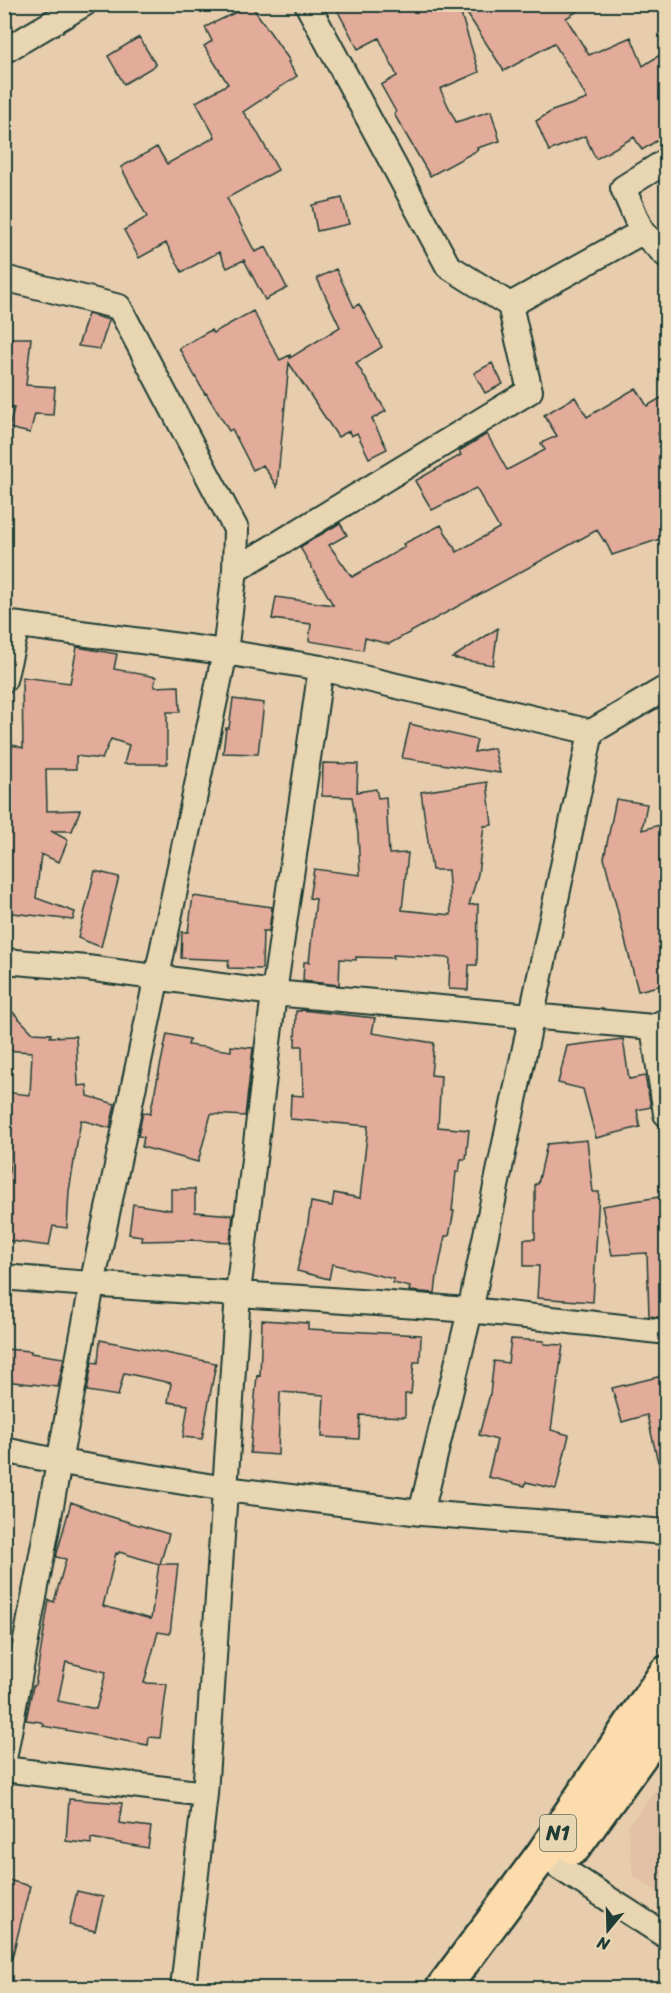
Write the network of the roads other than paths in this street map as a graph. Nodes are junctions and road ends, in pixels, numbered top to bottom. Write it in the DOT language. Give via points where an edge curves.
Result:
graph roads {
  1 [pos="84,4"];
  2 [pos="307,4"];
  3 [pos="4,51"];
  4 [pos="666,161"];
  5 [pos="642,232"];
  6 [pos="666,255"];
  7 [pos="4,278"];
  8 [pos="510,305"];
  9 [pos="235,570"];
  10 [pos="11,624"];
  11 [pos="225,652"];
  12 [pos="321,668"];
  13 [pos="4,680"];
  14 [pos="666,688"];
  15 [pos="591,732"];
  16 [pos="4,961"];
  17 [pos="156,977"];
  18 [pos="274,993"];
  19 [pos="531,1016"];
  20 [pos="660,1024"];
  21 [pos="666,1114"];
  22 [pos="4,1277"];
  23 [pos="92,1285"];
  24 [pos="238,1293"];
  25 [pos="470,1311"];
  26 [pos="666,1332"];
  27 [pos="4,1450"];
  28 [pos="61,1462"];
  29 [pos="226,1489"];
  30 [pos="421,1513"];
  31 [pos="666,1532"];
  32 [pos="666,1673"];
  33 [pos="666,1720"];
  34 [pos="4,1760"];
  35 [pos="4,1769"];
  36 [pos="205,1794"];
  37 [pos="560,1867"];
  38 [pos="666,1936"];
  39 [pos="183,1989"];
  40 [pos="443,1989"];
  41 [pos="469,1989"];
  1 -- 3 [label="street"];
  2 -- 8 [label="street" via="448,266"];
  4 -- 5 [label="street" via="623,188"];
  5 -- 6 [label="street"];
  5 -- 8 [label="street"];
  7 -- 9 [label="street" via="119,307 237,529"];
  8 -- 9 [label="street" via="530,391"];
  9 -- 11 [label="street"];
  10 -- 11 [label="street"];
  10 -- 13 [label="street"];
  11 -- 12 [label="street"];
  11 -- 17 [label="street"];
  12 -- 15 [label="street"];
  12 -- 18 [label="street"];
  14 -- 15 [label="street"];
  15 -- 19 [label="street"];
  16 -- 17 [label="street"];
  17 -- 18 [label="street"];
  17 -- 23 [label="street"];
  18 -- 19 [label="street"];
  18 -- 24 [label="street"];
  19 -- 20 [label="street"];
  19 -- 25 [label="street"];
  20 -- 21 [label="street"];
  22 -- 23 [label="street"];
  23 -- 24 [label="street"];
  23 -- 28 [label="street"];
  24 -- 25 [label="street"];
  24 -- 29 [label="street"];
  25 -- 26 [label="street"];
  25 -- 30 [label="street"];
  27 -- 28 [label="street"];
  28 -- 29 [label="street"];
  28 -- 34 [label="street"];
  29 -- 30 [label="street"];
  29 -- 36 [label="street"];
  30 -- 31 [label="street"];
  32 -- 40 [label="highway, N1" via="543,1854"];
  33 -- 37 [label="highway, N1"];
  35 -- 36 [label="street"];
  36 -- 39 [label="street"];
  37 -- 38 [label="street"];
  37 -- 41 [label="highway, N1"];
}
